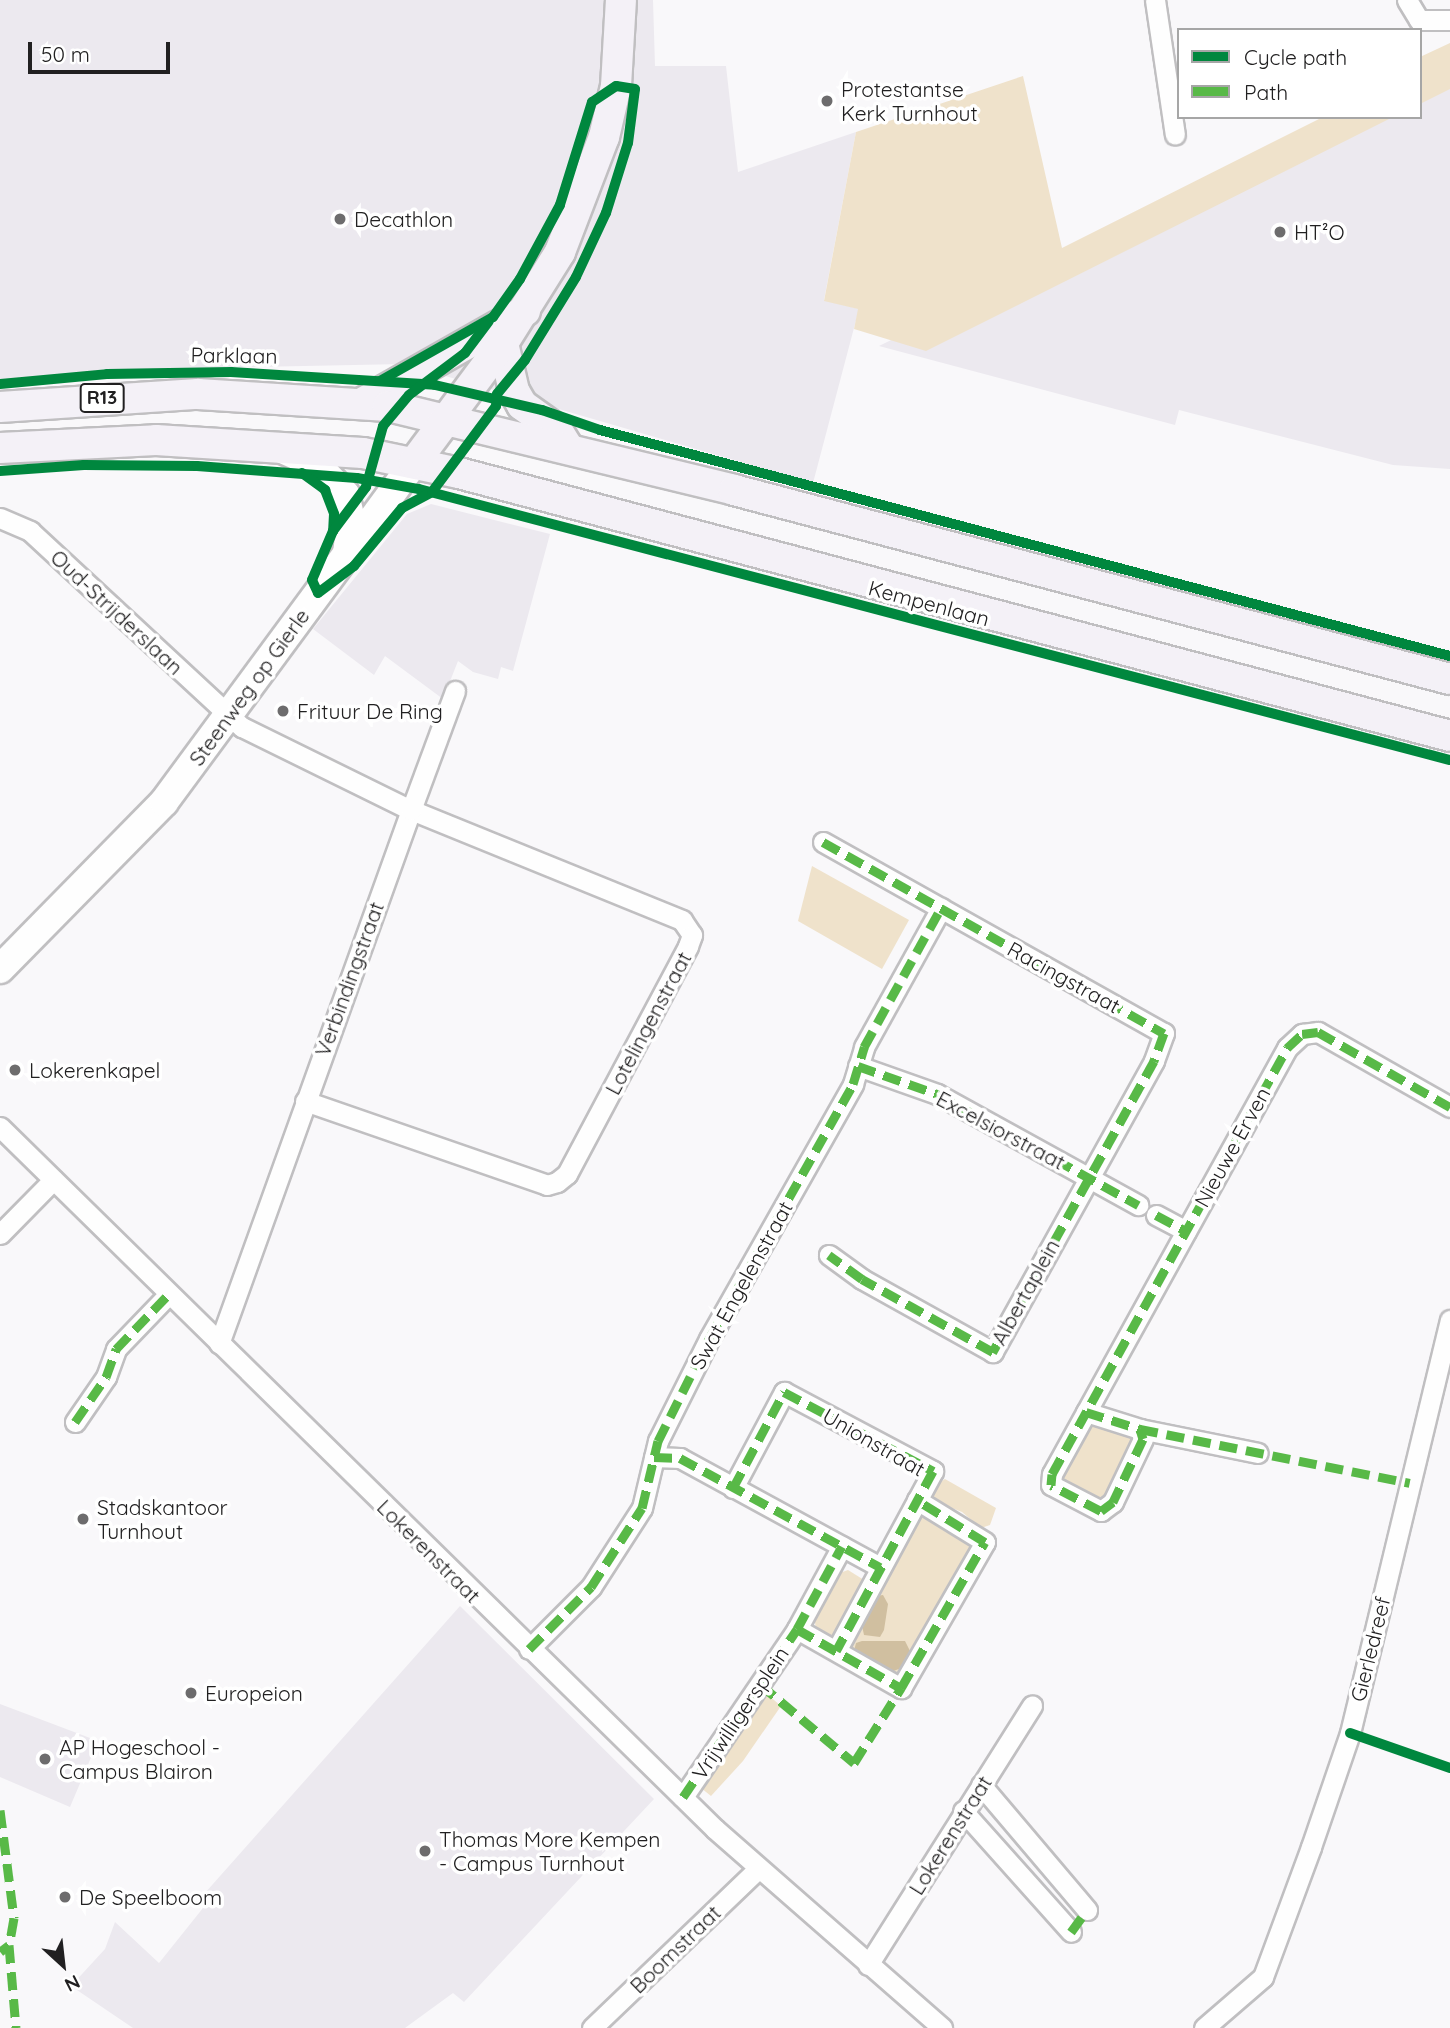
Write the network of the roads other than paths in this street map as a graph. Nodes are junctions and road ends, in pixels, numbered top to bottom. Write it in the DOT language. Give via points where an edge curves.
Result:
graph roads {
  1 [pos="621,0"];
  2 [pos="1155,0"];
  3 [pos="1407,0"];
  4 [pos="1450,20"];
  5 [pos="1175,135"];
  6 [pos="525,311"];
  7 [pos="503,343"];
  8 [pos="364,402"];
  9 [pos="5,404"];
  10 [pos="446,419"];
  11 [pos="273,445"];
  12 [pos="0,448"];
  13 [pos="569,450"];
  14 [pos="414,463"];
  15 [pos="0,518"];
  16 [pos="346,554"];
  17 [pos="1450,679"];
  18 [pos="455,691"];
  19 [pos="227,715"];
  20 [pos="1450,736"];
  21 [pos="411,810"];
  22 [pos="823,842"];
  23 [pos="941,908"];
  24 [pos="0,969"];
  25 [pos="858,1066"];
  26 [pos="305,1101"];
  27 [pos="1450,1107"];
  28 [pos="0,1127"];
  29 [pos="1088,1177"];
  30 [pos="53,1180"];
  31 [pos="1138,1205"];
  32 [pos="1156,1215"];
  33 [pos="1186,1231"];
  34 [pos="0,1234"];
  35 [pos="829,1255"];
  36 [pos="169,1294"];
  37 [pos="1450,1320"];
  38 [pos="1448,1341"];
  39 [pos="219,1343"];
  40 [pos="1086,1412"];
  41 [pos="75,1422"];
  42 [pos="1140,1429"];
  43 [pos="1258,1453"];
  44 [pos="654,1457"];
  45 [pos="733,1488"];
  46 [pos="917,1500"];
  47 [pos="842,1546"];
  48 [pos="880,1567"];
  49 [pos="797,1629"];
  50 [pos="529,1649"];
  51 [pos="836,1651"];
  52 [pos="1032,1706"];
  53 [pos="981,1785"];
  54 [pos="682,1797"];
  55 [pos="964,1811"];
  56 [pos="758,1869"];
  57 [pos="1087,1910"];
  58 [pos="1071,1932"];
  59 [pos="868,1965"];
  60 [pos="929,2024"];
  61 [pos="592,2028"];
  62 [pos="1204,2028"];
  1 -- 6 [label="main road, Steenweg op Gierle" via="616,86 604,137 560,252"];
  2 -- 5 [label="street"];
  3 -- 4 [label="street" via="1419,20"];
  6 -- 7 [label="main road, Steenweg op Gierle"];
  6 -- 8 [label="main road"];
  7 -- 10 [label="main road, Steenweg op Gierle"];
  7 -- 13 [label="main road" via="514,391 522,405 556,430"];
  8 -- 9 [label="main road, Parklaan / R13" via="198,394"];
  8 -- 10 [label="main road, Parklaan / R13"];
  10 -- 13 [label="main road, R13"];
  10 -- 14 [label="main road, Steenweg op Gierle"];
  11 -- 12 [label="main road, R13" via="156,440"];
  11 -- 14 [label="main road, R13"];
  11 -- 16 [label="street" via="316,464 345,494 351,521"];
  13 -- 17 [label="main road, R13"];
  14 -- 16 [label="street, Steenweg op Gierle"];
  14 -- 20 [label="main road, Kempenlaan / R13"];
  15 -- 19 [label="street, Oud-Strijderslaan" via="30,531"];
  16 -- 19 [label="street, Steenweg op Gierle"];
  18 -- 21 [label="street"];
  19 -- 21 [label="street"];
  19 -- 24 [label="street, Steenweg op Gierle" via="164,802"];
  21 -- 26 [label="street, Verbindingstraat"];
  21 -- 26 [label="street, Lotelingenstraat" via="682,920 692,934 688,946 567,1174 558,1182 547,1185"];
  22 -- 23 [label="street, Racingstraat"];
  23 -- 25 [label="street, Swat Engelenstraat"];
  23 -- 29 [label="street, Racingstraat" via="1164,1033 1154,1061"];
  25 -- 29 [label="street, Excelsiorstraat" via="937,1094"];
  25 -- 44 [label="street, Swat Engelenstraat" via="853,1084 709,1339"];
  26 -- 39 [label="street, Verbindingstraat"];
  27 -- 33 [label="street, Nieuwe Erven" via="1318,1032 1302,1034 1287,1048"];
  28 -- 30 [label="street, Lokerenstraat"];
  29 -- 31 [label="street, Excelsiorstraat"];
  29 -- 35 [label="street, Albertaplein" via="993,1352 862,1279"];
  30 -- 34 [label="street"];
  30 -- 36 [label="street, Lokerenstraat"];
  32 -- 33 [label="street"];
  33 -- 40 [label="street, Nieuwe Erven"];
  36 -- 39 [label="street, Lokerenstraat"];
  36 -- 41 [label="street" via="116,1349 106,1377"];
  37 -- 38 [label="street, Gierledreef"];
  38 -- 62 [label="street, Gierledreef" via="1350,1732 1311,1847 1263,1977"];
  39 -- 50 [label="street, Lokerenstraat"];
  40 -- 42 [label="street"];
  40 -- 42 [label="street, Nieuwe Erven" via="1050,1480 1092,1509 1101,1511 1113,1502 1140,1450"];
  42 -- 43 [label="street"];
  44 -- 45 [label="street" via="680,1458"];
  44 -- 50 [label="street, Swat Engelenstraat" via="642,1508 598,1575"];
  45 -- 46 [label="street, Unionstraat" via="784,1392 933,1471"];
  45 -- 47 [label="street"];
  46 -- 48 [label="street, Unionstraat"];
  46 -- 51 [label="street, Vrijwilligersplein" via="985,1542 901,1688"];
  47 -- 48 [label="street"];
  47 -- 49 [label="street, Vrijwilligersplein"];
  48 -- 51 [label="street"];
  49 -- 51 [label="street, Vrijwilligersplein"];
  49 -- 54 [label="street, Vrijwilligersplein"];
  50 -- 54 [label="street, Lokerenstraat"];
  52 -- 53 [label="street, Lokerenstraat"];
  53 -- 55 [label="street, Lokerenstraat"];
  53 -- 57 [label="street"];
  54 -- 56 [label="street, Lokerenstraat"];
  55 -- 58 [label="street"];
  55 -- 59 [label="street, Lokerenstraat"];
  56 -- 59 [label="street, Lokerenstraat"];
  56 -- 61 [label="street, Boomstraat"];
  59 -- 60 [label="street, Lokerenstraat"];
}
